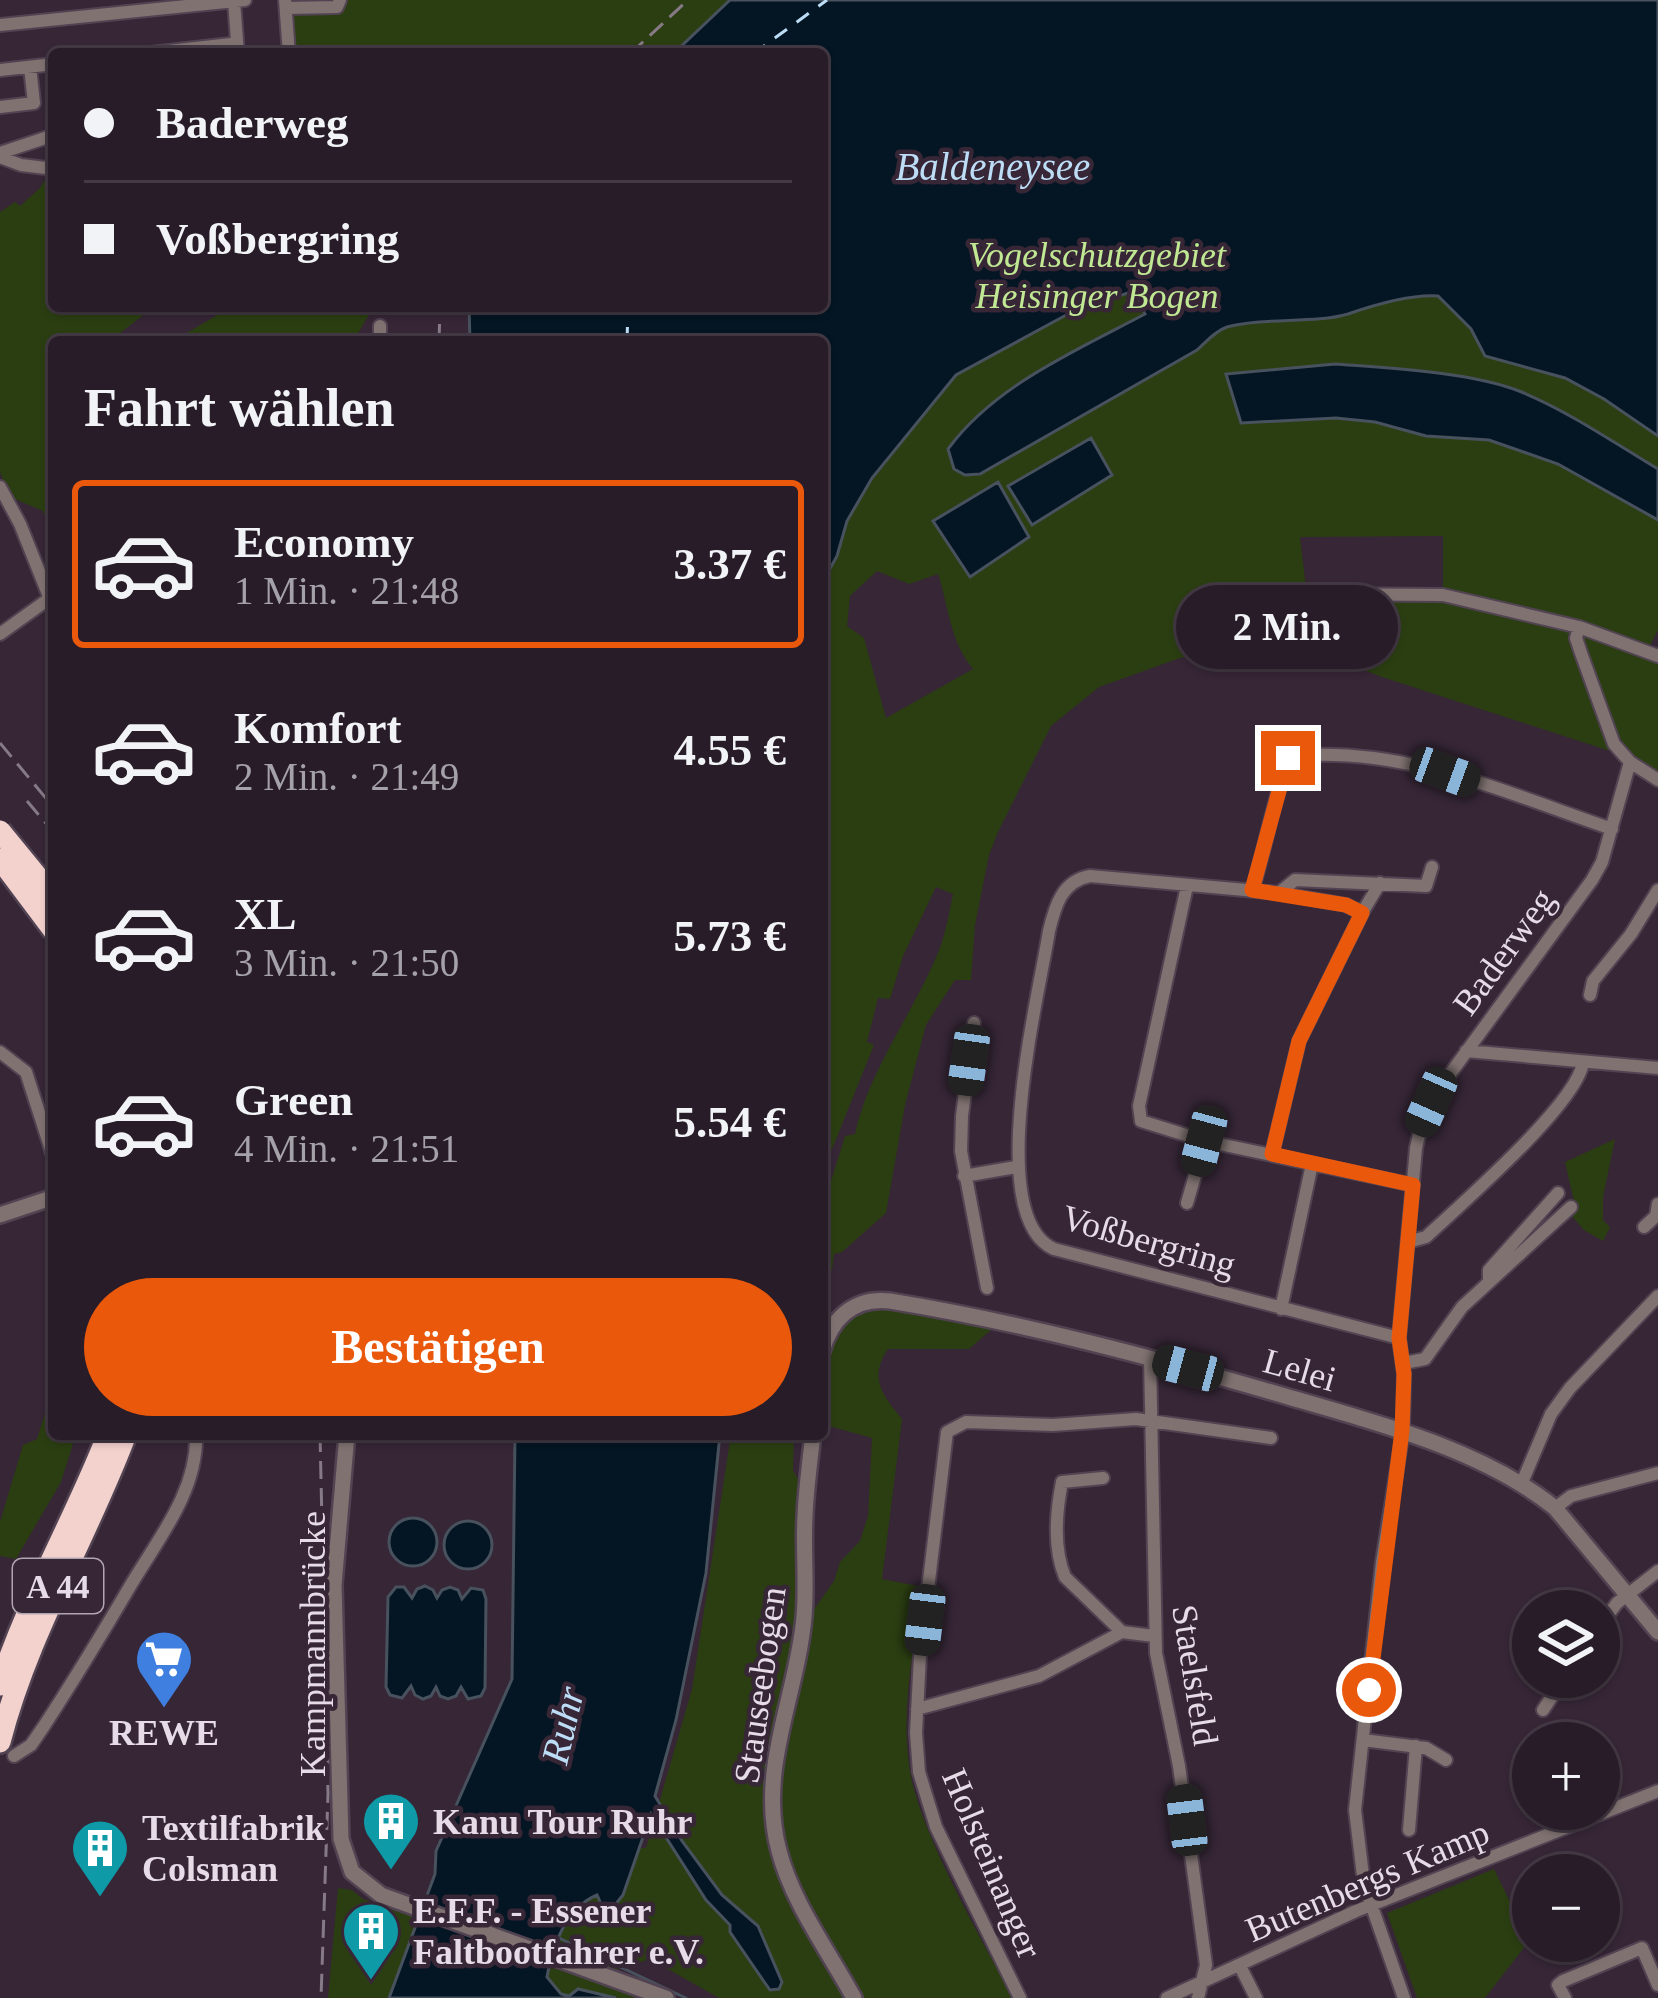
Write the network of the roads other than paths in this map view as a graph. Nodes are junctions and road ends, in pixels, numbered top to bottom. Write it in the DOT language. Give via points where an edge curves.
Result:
graph roads {
  1 [pos="245,0"];
  2 [pos="340,0"];
  3 [pos="231,1"];
  4 [pos="286,4"];
  5 [pos="0,25"];
  6 [pos="234,48"];
  7 [pos="289,48"];
  8 [pos="48,65"];
  9 [pos="31,67"];
  10 [pos="0,70"];
  11 [pos="0,107"];
  12 [pos="48,137"];
  13 [pos="0,155"];
  14 [pos="48,167"];
  15 [pos="380,326"];
  16 [pos="380,336"];
  17 [pos="0,487"];
  18 [pos="48,593"];
  19 [pos="1308,594"];
  20 [pos="48,605"];
  21 [pos="1579,627"];
  22 [pos="0,634"];
  23 [pos="1658,656"];
  24 [pos="1630,762"];
  25 [pos="1658,780"];
  26 [pos="1612,829"];
  27 [pos="0,831"];
  28 [pos="0,859"];
  29 [pos="1432,867"];
  30 [pos="0,882"];
  31 [pos="1380,883"];
  32 [pos="1187,886"];
  33 [pos="1426,886"];
  34 [pos="48,888"];
  35 [pos="48,890"];
  36 [pos="1252,890"];
  37 [pos="1658,890"];
  38 [pos="1279,893"];
  39 [pos="1421,902"];
  40 [pos="1362,913"];
  41 [pos="48,923"];
  42 [pos="1590,995"];
  43 [pos="974,1023"];
  44 [pos="0,1052"];
  45 [pos="1466,1052"];
  46 [pos="1583,1062"];
  47 [pos="1651,1068"];
  48 [pos="1658,1079"];
  49 [pos="48,1141"];
  50 [pos="1204,1141"];
  51 [pos="1272,1154"];
  52 [pos="1312,1164"];
  53 [pos="1016,1167"];
  54 [pos="964,1176"];
  55 [pos="1413,1185"];
  56 [pos="1558,1193"];
  57 [pos="48,1199"];
  58 [pos="1187,1203"];
  59 [pos="1658,1204"];
  60 [pos="1571,1207"];
  61 [pos="0,1215"];
  62 [pos="1644,1227"];
  63 [pos="1408,1242"];
  64 [pos="1489,1282"];
  65 [pos="987,1288"];
  66 [pos="1658,1296"];
  67 [pos="1281,1309"];
  68 [pos="828,1338"];
  69 [pos="1399,1338"];
  70 [pos="1150,1358"];
  71 [pos="1404,1363"];
  72 [pos="1151,1420"];
  73 [pos="1402,1431"];
  74 [pos="1271,1438"];
  75 [pos="106,1440"];
  76 [pos="124,1440"];
  77 [pos="196,1440"];
  78 [pos="346,1440"];
  79 [pos="812,1440"];
  80 [pos="1658,1473"];
  81 [pos="1102,1478"];
  82 [pos="1521,1485"];
  83 [pos="1555,1508"];
  84 [pos="1658,1571"];
  85 [pos="1629,1595"];
  86 [pos="1620,1605"];
  87 [pos="1122,1632"];
  88 [pos="1658,1632"];
  89 [pos="1154,1636"];
  90 [pos="0,1685"];
  91 [pos="1551,1698"];
  92 [pos="917,1709"];
  93 [pos="1543,1710"];
  94 [pos="1363,1740"];
  95 [pos="1416,1746"];
  96 [pos="7,1749"];
  97 [pos="1446,1760"];
  98 [pos="1658,1791"];
  99 [pos="1409,1830"];
  100 [pos="1370,1907"];
  101 [pos="1240,1966"];
  102 [pos="1204,1983"];
  103 [pos="1658,1985"];
  104 [pos="664,1997"];
  105 [pos="854,1998"];
  106 [pos="1020,1998"];
  107 [pos="1167,1998"];
  108 [pos="1198,1998"];
  109 [pos="1256,1998"];
  110 [pos="1404,1998"];
  111 [pos="1565,1998"];
  1 -- 3 [label="street"];
  2 -- 4 [label="street" via="338,7"];
  3 -- 5 [label="street"];
  3 -- 6 [label="street"];
  4 -- 7 [label="street"];
  8 -- 9 [label="street"];
  9 -- 10 [label="street"];
  9 -- 11 [label="street" via="34,103"];
  12 -- 13 [label="street"];
  13 -- 14 [label="street"];
  15 -- 16 [label="street"];
  17 -- 18 [label="street"];
  19 -- 21 [label="street" via="1455,596"];
  20 -- 22 [label="street"];
  21 -- 23 [label="street"];
  21 -- 24 [label="street" via="1576,638 1614,744"];
  24 -- 25 [label="street"];
  24 -- 26 [label="street, Baderweg"];
  26 -- 36 [label="street" via="1399,759 1292,756"];
  26 -- 45 [label="street, Baderweg" via="1592,880"];
  27 -- 35 [label="highway, bridge"];
  28 -- 41 [label="highway, bridge"];
  29 -- 33 [label="street"];
  30 -- 34 [label="street"];
  31 -- 33 [label="street"];
  31 -- 38 [label="street" via="1294,880"];
  31 -- 40 [label="street"];
  32 -- 36 [label="street, Voßbergring"];
  32 -- 50 [label="street" via="1138,1115 1146,1126"];
  32 -- 53 [label="street, Voßbergring" via="1090,876 1063,893 1049,932"];
  33 -- 39 [label="street"];
  36 -- 38 [label="street, Voßbergring"];
  37 -- 42 [label="street"];
  38 -- 40 [label="street"];
  40 -- 51 [label="street" via="1299,1041"];
  43 -- 54 [label="street"];
  44 -- 49 [label="street" via="26,1072"];
  45 -- 46 [label="street"];
  45 -- 55 [label="street, Baderweg" via="1420,1126"];
  46 -- 47 [label="street"];
  46 -- 63 [label="street" via="1575,1085 1515,1150 1426,1237"];
  47 -- 48 [label="street"];
  50 -- 51 [label="street"];
  50 -- 58 [label="street"];
  51 -- 52 [label="street"];
  52 -- 55 [label="street"];
  52 -- 67 [label="street"];
  53 -- 54 [label="street"];
  53 -- 67 [label="street, Voßbergring" via="1028,1219 1047,1246"];
  54 -- 65 [label="street"];
  55 -- 63 [label="street, Baderweg"];
  56 -- 64 [label="street" via="1490,1270"];
  57 -- 61 [label="street"];
  59 -- 62 [label="street"];
  60 -- 64 [label="street"];
  63 -- 69 [label="street, Baderweg"];
  64 -- 71 [label="street" via="1424,1359"];
  66 -- 82 [label="street" via="1551,1414"];
  67 -- 69 [label="street, Voßbergring"];
  68 -- 70 [label="street, Lelei" via="856,1304 881,1299"];
  69 -- 71 [label="street, Baderweg"];
  70 -- 72 [label="street, Staelsfeld"];
  70 -- 73 [label="street, Lelei"];
  71 -- 73 [label="street, Baderweg"];
  72 -- 74 [label="street, Holsteinanger"];
  72 -- 89 [label="street, Staelsfeld"];
  72 -- 92 [label="street, Holsteinanger" via="966,1422 949,1429"];
  73 -- 82 [label="street, Lelei"];
  73 -- 94 [label="street, Baderweg"];
  75 -- 90 [label="highway, A 44"];
  76 -- 96 [label="highway, A 44" via="23,1665"];
  77 -- 96 [label="street" via="189,1484 167,1526 44,1726 31,1744"];
  78 -- 104 [label="street, Kampmannbrücke" via="334,1585 342,1847 352,1872 370,1890"];
  79 -- 105 [label="street, Stauseebogen" via="804,1617 772,1806 793,1890"];
  80 -- 83 [label="street" via="1571,1496"];
  81 -- 87 [label="street" via="1062,1482 1056,1545 1065,1577"];
  82 -- 83 [label="street, Lelei"];
  83 -- 85 [label="street, Lelei"];
  84 -- 85 [label="street"];
  85 -- 86 [label="street"];
  85 -- 88 [label="street, Lelei"];
  87 -- 89 [label="street"];
  87 -- 92 [label="street" via="1040,1676"];
  89 -- 102 [label="street, Staelsfeld" via="1184,1794"];
  91 -- 93 [label="street"];
  92 -- 106 [label="street, Holsteinanger" via="924,1795"];
  94 -- 95 [label="street"];
  94 -- 100 [label="street, Baderweg" via="1355,1827"];
  95 -- 97 [label="street"];
  95 -- 99 [label="street"];
  98 -- 100 [label="street, Butenbergs Kamp"];
  100 -- 101 [label="street, Butenbergs Kamp"];
  100 -- 110 [label="street, Baderweg"];
  101 -- 102 [label="street, Butenbergs Kamp"];
  101 -- 109 [label="street"];
  102 -- 107 [label="street, Butenbergs Kamp"];
  102 -- 108 [label="street, Staelsfeld"];
  103 -- 111 [label="street" via="1642,1948 1563,1981"];
}
